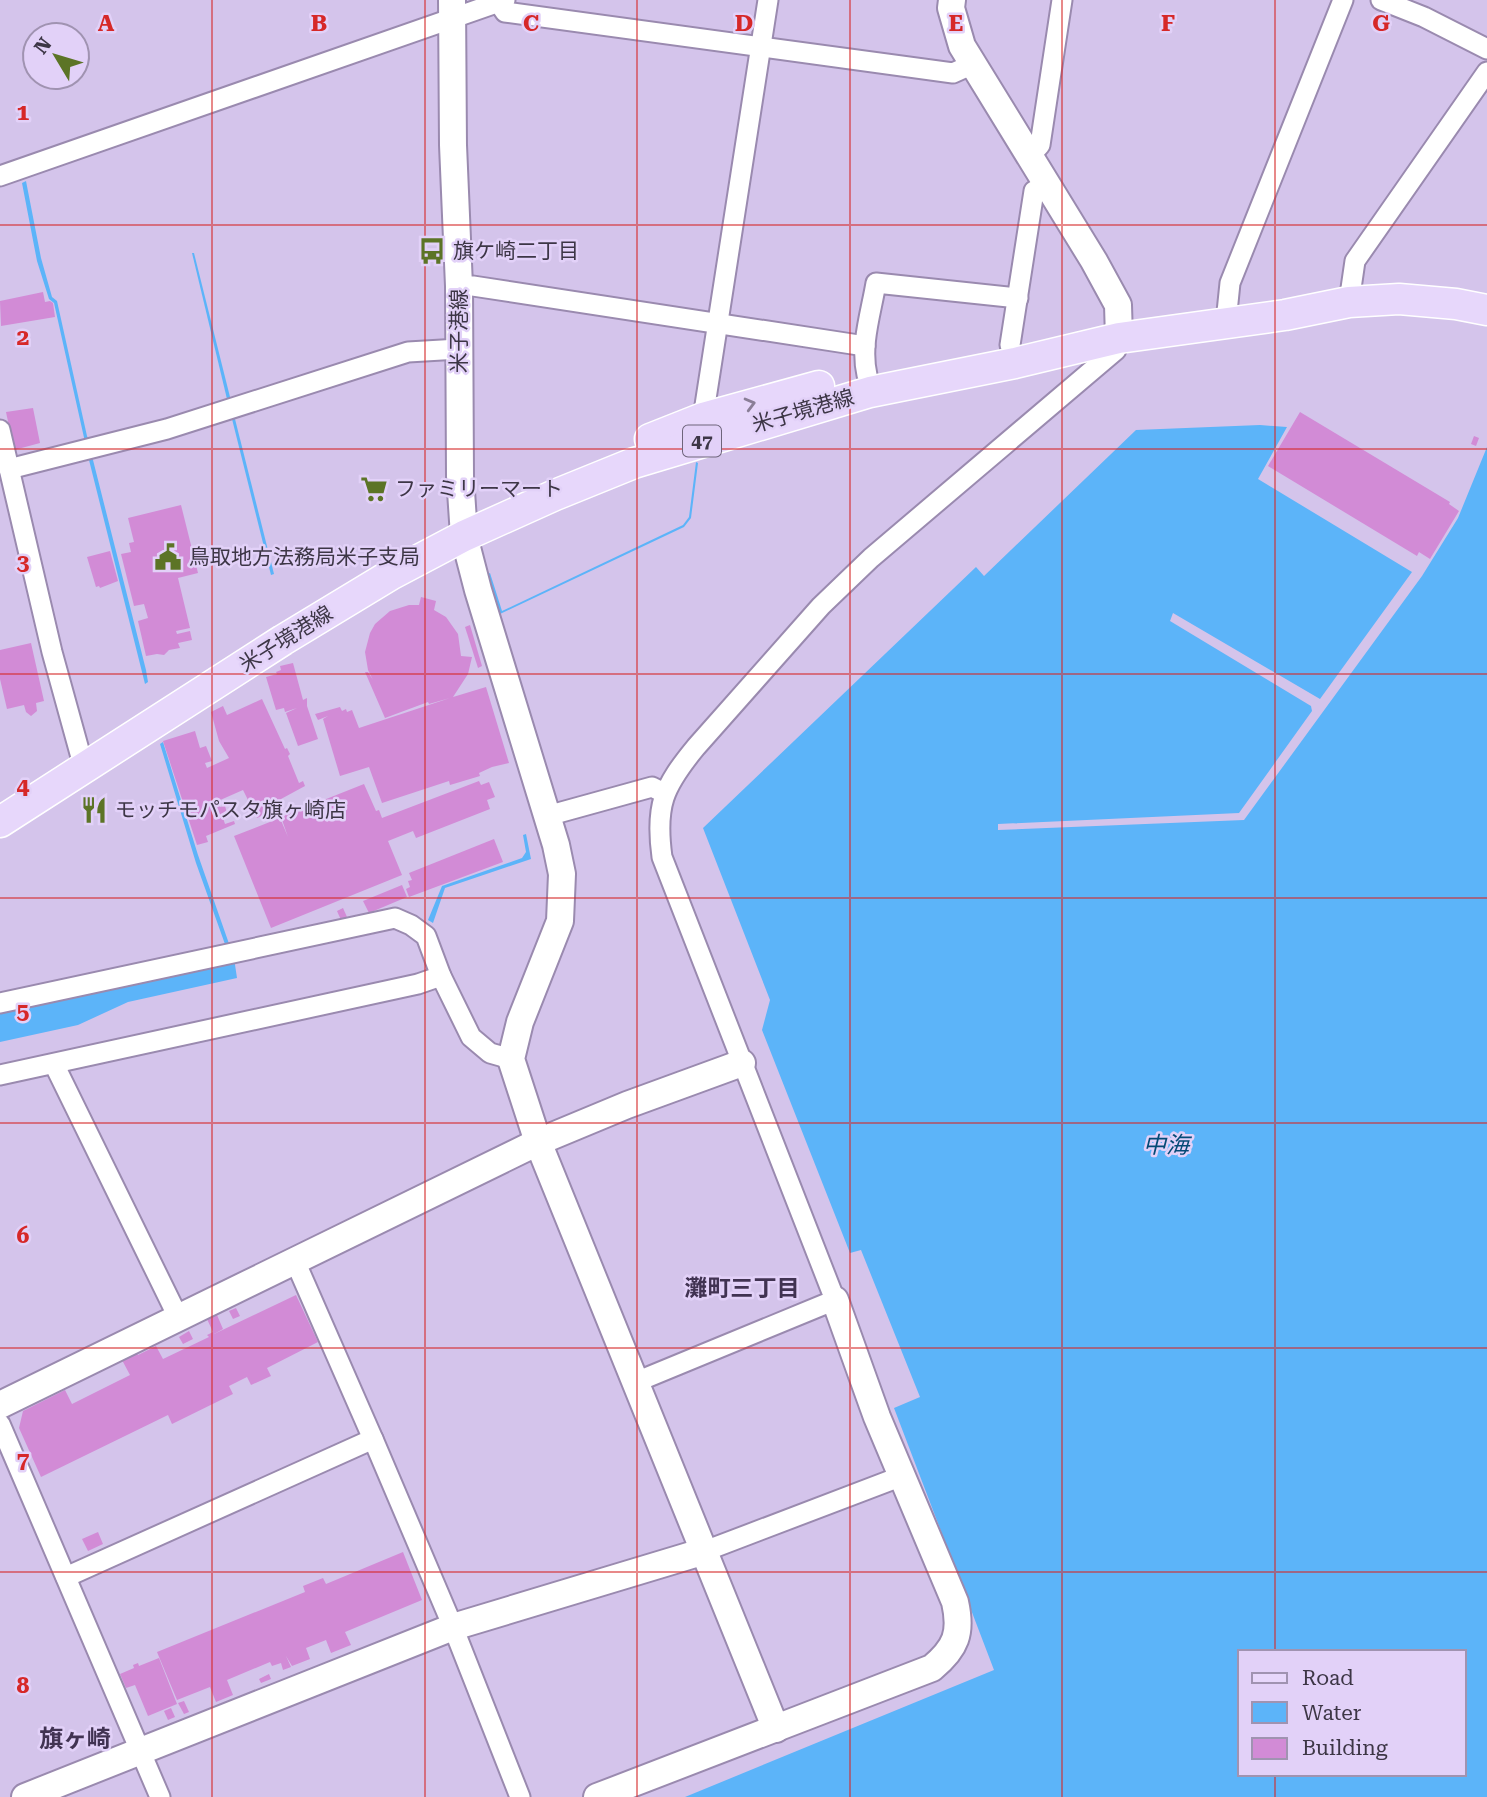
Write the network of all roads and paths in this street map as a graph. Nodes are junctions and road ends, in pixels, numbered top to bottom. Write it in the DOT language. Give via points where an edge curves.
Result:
graph roads {
  1 [pos="768,0"];
  2 [pos="952,0"];
  3 [pos="1062,0"];
  4 [pos="1343,0"];
  5 [pos="1381,0"];
  6 [pos="502,1"];
  7 [pos="452,9"];
  8 [pos="763,46"];
  9 [pos="1487,49"];
  10 [pos="973,64"];
  11 [pos="1487,72"];
  12 [pos="1029,156"];
  13 [pos="0,176"];
  14 [pos="1046,184"];
  15 [pos="459,286"];
  16 [pos="1487,292"];
  17 [pos="1350,294"];
  18 [pos="1018,298"];
  19 [pos="1487,310"];
  20 [pos="1226,314"];
  21 [pos="718,324"];
  22 [pos="1119,331"];
  23 [pos="1010,345"];
  24 [pos="459,349"];
  25 [pos="866,360"];
  26 [pos="703,418"];
  27 [pos="0,430"];
  28 [pos="9,469"];
  29 [pos="463,527"];
  30 [pos="82,760"];
  31 [pos="664,793"];
  32 [pos="0,801"];
  33 [pos="547,816"];
  34 [pos="0,822"];
  35 [pos="441,976"];
  36 [pos="0,1003"];
  37 [pos="511,1059"];
  38 [pos="742,1063"];
  39 [pos="54,1064"];
  40 [pos="0,1075"];
  41 [pos="538,1142"];
  42 [pos="295,1261"];
  43 [pos="835,1300"];
  44 [pos="178,1317"];
  45 [pos="636,1382"];
  46 [pos="0,1405"];
  47 [pos="0,1424"];
  48 [pos="373,1439"];
  49 [pos="902,1476"];
  50 [pos="705,1551"];
  51 [pos="66,1577"];
  52 [pos="453,1627"];
  53 [pos="776,1729"];
  54 [pos="140,1749"];
  55 [pos="25,1797"];
  56 [pos="160,1797"];
  57 [pos="520,1797"];
  58 [pos="597,1797"];
  1 -- 8 [label="street"];
  2 -- 10 [label="street" via="956,30"];
  3 -- 12 [label="street" via="1041,145"];
  4 -- 20 [label="street" via="1230,283"];
  5 -- 9 [label="street" via="1424,16"];
  6 -- 7 [label="street"];
  6 -- 8 [label="street" via="505,12"];
  7 -- 13 [label="street"];
  7 -- 15 [label="street, 米子港線"];
  8 -- 10 [label="street" via="953,73"];
  8 -- 21 [label="street"];
  10 -- 12 [label="street"];
  11 -- 17 [label="street" via="1355,261"];
  12 -- 14 [label="street"];
  14 -- 18 [label="street" via="1034,191"];
  14 -- 22 [label="street" via="1118,305"];
  15 -- 21 [label="street"];
  15 -- 24 [label="street, 米子港線"];
  16 -- 17 [label="main road, 米子境港線 / 47" via="1380,279"];
  17 -- 19 [label="main road, 米子境港線 / 47"];
  17 -- 20 [label="main road, 米子境港線 / 47" via="1285,315"];
  18 -- 23 [label="street"];
  18 -- 25 [label="street" via="876,283"];
  20 -- 22 [label="main road, 米子境港線 / 47"];
  21 -- 25 [label="street"];
  21 -- 26 [label="street"];
  22 -- 23 [label="main road, 米子境港線 / 47"];
  22 -- 29 [label="main road, 米子境港線 / 47" via="1015,363 870,392 708,440"];
  22 -- 31 [label="street" via="1116,350 821,606 678,768"];
  23 -- 25 [label="main road, 米子境港線 / 47"];
  24 -- 28 [label="street" via="408,352 167,429"];
  24 -- 29 [label="street, 米子港線"];
  26 -- 25 [label="main road, 米子境港線 / 47, one-way"];
  26 -- 29 [label="main road, 米子境港線 / 47"];
  27 -- 28 [label="street"];
  28 -- 30 [label="street"];
  29 -- 30 [label="main road, 米子境港線 / 47"];
  29 -- 33 [label="street, 米子港線"];
  30 -- 32 [label="main road, 米子境港線 / 47"];
  30 -- 34 [label="main road, 米子境港線 / 47"];
  31 -- 33 [label="street" via="652,787"];
  31 -- 38 [label="street" via="658,826 662,857"];
  33 -- 37 [label="street, 米子港線" via="562,874 560,921 520,1022"];
  35 -- 36 [label="street" via="426,936 395,918"];
  35 -- 37 [label="street" via="471,1037 490,1053"];
  35 -- 39 [label="street"];
  37 -- 41 [label="street"];
  38 -- 41 [label="street"];
  38 -- 43 [label="street"];
  39 -- 40 [label="street"];
  39 -- 44 [label="street"];
  41 -- 42 [label="street"];
  41 -- 45 [label="street"];
  42 -- 44 [label="street"];
  42 -- 48 [label="street"];
  43 -- 45 [label="street"];
  43 -- 49 [label="street"];
  44 -- 46 [label="street"];
  45 -- 50 [label="street"];
  47 -- 51 [label="street"];
  48 -- 51 [label="street"];
  48 -- 52 [label="street"];
  49 -- 50 [label="street"];
  49 -- 53 [label="street" via="955,1602 958,1630 950,1650 932,1668"];
  50 -- 52 [label="street"];
  50 -- 53 [label="street"];
  51 -- 54 [label="street"];
  52 -- 54 [label="street"];
  52 -- 57 [label="street"];
  53 -- 58 [label="street"];
  54 -- 55 [label="street"];
  54 -- 56 [label="street"];
}
